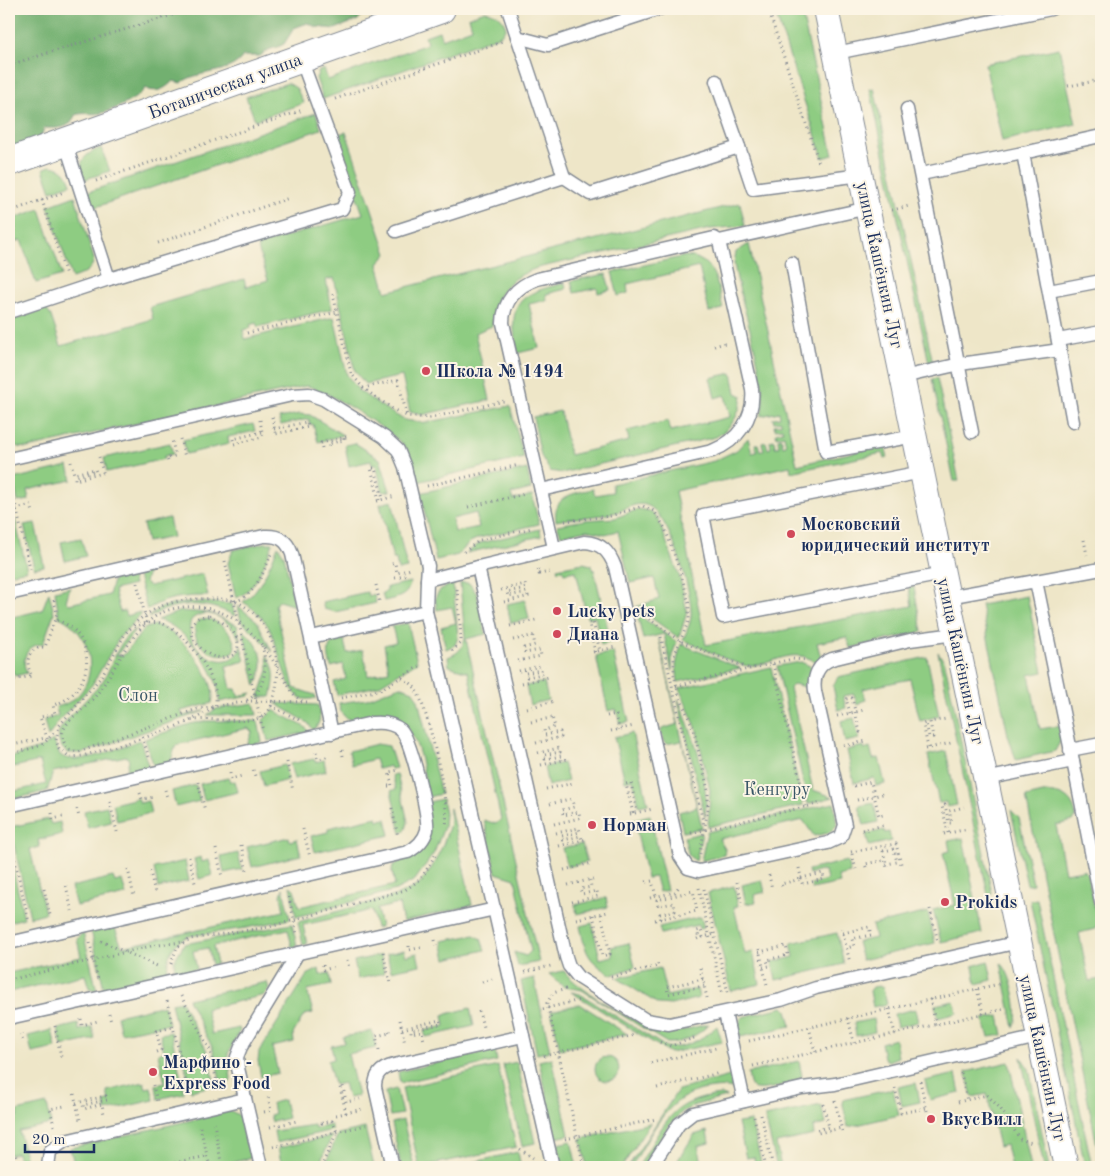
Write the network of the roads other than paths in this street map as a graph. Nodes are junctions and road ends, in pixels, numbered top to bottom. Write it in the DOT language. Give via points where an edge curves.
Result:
graph roads {
  1 [pos="441,9"];
  2 [pos="508,9"];
  3 [pos="659,9"];
  4 [pos="826,9"];
  5 [pos="1050,9"];
  6 [pos="517,37"];
  7 [pos="836,53"];
  8 [pos="301,58"];
  9 [pos="716,81"];
  10 [pos="907,109"];
  11 [pos="1101,136"];
  12 [pos="65,142"];
  13 [pos="739,147"];
  14 [pos="1023,153"];
  15 [pos="9,162"];
  16 [pos="921,174"];
  17 [pos="861,175"];
  18 [pos="564,176"];
  19 [pos="868,208"];
  20 [pos="396,231"];
  21 [pos="719,241"];
  22 [pos="792,264"];
  23 [pos="109,279"];
  24 [pos="1101,281"];
  25 [pos="1049,291"];
  26 [pos="9,312"];
  27 [pos="1101,332"];
  28 [pos="1059,345"];
  29 [pos="960,364"];
  30 [pos="903,377"];
  31 [pos="1073,422"];
  32 [pos="972,432"];
  33 [pos="915,436"];
  34 [pos="9,459"];
  35 [pos="922,472"];
  36 [pos="540,490"];
  37 [pos="554,548"];
  38 [pos="478,567"];
  39 [pos="1101,569"];
  40 [pos="943,574"];
  41 [pos="428,580"];
  42 [pos="1036,581"];
  43 [pos="9,594"];
  44 [pos="948,597"];
  45 [pos="426,611"];
  46 [pos="955,634"];
  47 [pos="311,637"];
  48 [pos="332,733"];
  49 [pos="1101,744"];
  50 [pos="1071,756"];
  51 [pos="985,779"];
  52 [pos="9,806"];
  53 [pos="1096,852"];
  54 [pos="1101,902"];
  55 [pos="495,909"];
  56 [pos="1019,942"];
  57 [pos="9,943"];
  58 [pos="299,953"];
  59 [pos="722,1014"];
  60 [pos="9,1018"];
  61 [pos="523,1036"];
  62 [pos="1038,1037"];
  63 [pos="245,1099"];
  64 [pos="744,1101"];
  65 [pos="48,1167"];
  66 [pos="261,1167"];
  67 [pos="393,1167"];
  68 [pos="552,1167"];
  69 [pos="651,1167"];
  70 [pos="1066,1167"];
  1 -- 8 [label="main road, Ботаническая улица"];
  2 -- 6 [label="lane"];
  3 -- 6 [label="lane" via="548,46"];
  4 -- 7 [label="street, улица Кашёнкин Луг"];
  5 -- 7 [label="lane"];
  6 -- 18 [label="lane"];
  7 -- 17 [label="street, улица Кашёнкин Луг"];
  8 -- 12 [label="main road, Ботаническая улица"];
  8 -- 23 [label="lane" via="350,192 342,208"];
  9 -- 13 [label="lane"];
  10 -- 16 [label="lane"];
  11 -- 14 [label="lane"];
  12 -- 15 [label="main road, Ботаническая улица"];
  12 -- 23 [label="lane"];
  13 -- 17 [label="lane" via="753,189"];
  13 -- 18 [label="lane" via="590,194"];
  14 -- 16 [label="lane"];
  14 -- 25 [label="lane"];
  16 -- 29 [label="lane"];
  17 -- 19 [label="street, улица Кашёнкин Луг"];
  18 -- 20 [label="lane"];
  19 -- 21 [label="lane"];
  19 -- 30 [label="street, улица Кашёнкин Луг"];
  21 -- 36 [label="lane" via="752,389 752,408 744,426 731,442 712,451"];
  21 -- 36 [label="lane" via="714,238 537,279 522,286 510,298 503,314"];
  22 -- 33 [label="lane" via="826,452"];
  23 -- 26 [label="lane"];
  24 -- 25 [label="lane"];
  25 -- 28 [label="lane"];
  27 -- 28 [label="lane"];
  28 -- 29 [label="lane"];
  28 -- 31 [label="lane"];
  29 -- 30 [label="lane"];
  29 -- 32 [label="lane"];
  30 -- 33 [label="street, улица Кашёнкин Луг"];
  33 -- 35 [label="street, улица Кашёнкин Луг"];
  34 -- 41 [label="lane" via="292,395 309,394 327,401 395,446 403,458 428,566"];
  35 -- 40 [label="street, улица Кашёнкин Луг"];
  35 -- 40 [label="lane" via="703,515 723,617"];
  36 -- 37 [label="lane"];
  37 -- 38 [label="lane"];
  37 -- 46 [label="lane" via="590,542 601,546 612,561 682,861 688,868 698,871 839,839 844,834 845,825 815,690 819,668 832,659 910,640"];
  38 -- 41 [label="lane"];
  38 -- 59 [label="lane" via="568,962 578,977 646,1020 674,1024"];
  39 -- 42 [label="lane"];
  40 -- 44 [label="street, улица Кашёнкин Луг"];
  41 -- 45 [label="lane"];
  42 -- 44 [label="lane"];
  42 -- 50 [label="lane"];
  43 -- 47 [label="lane" via="264,536 278,537 288,545 292,554"];
  44 -- 46 [label="street, улица Кашёнкин Луг"];
  45 -- 47 [label="lane"];
  45 -- 55 [label="lane"];
  46 -- 51 [label="street, улица Кашёнкин Луг"];
  47 -- 48 [label="lane"];
  48 -- 52 [label="lane"];
  48 -- 57 [label="lane" via="379,722 402,731 411,748 426,815 425,834 419,845 408,852 87,930"];
  49 -- 50 [label="lane"];
  50 -- 51 [label="lane"];
  50 -- 53 [label="lane"];
  51 -- 56 [label="street, улица Кашёнкин Луг"];
  53 -- 54 [label="lane"];
  55 -- 58 [label="lane"];
  55 -- 61 [label="lane"];
  56 -- 59 [label="lane" via="816,988"];
  56 -- 62 [label="street, улица Кашёнкин Луг"];
  58 -- 60 [label="lane"];
  58 -- 63 [label="lane" via="238,1053"];
  59 -- 64 [label="lane"];
  61 -- 67 [label="lane" via="380,1071 375,1082 376,1095"];
  61 -- 68 [label="lane"];
  62 -- 64 [label="lane" via="835,1084"];
  62 -- 70 [label="street, улица Кашёнкин Луг"];
  63 -- 65 [label="lane" via="56,1145 49,1155"];
  63 -- 66 [label="lane"];
  64 -- 69 [label="lane" via="697,1111 685,1117"];
}
